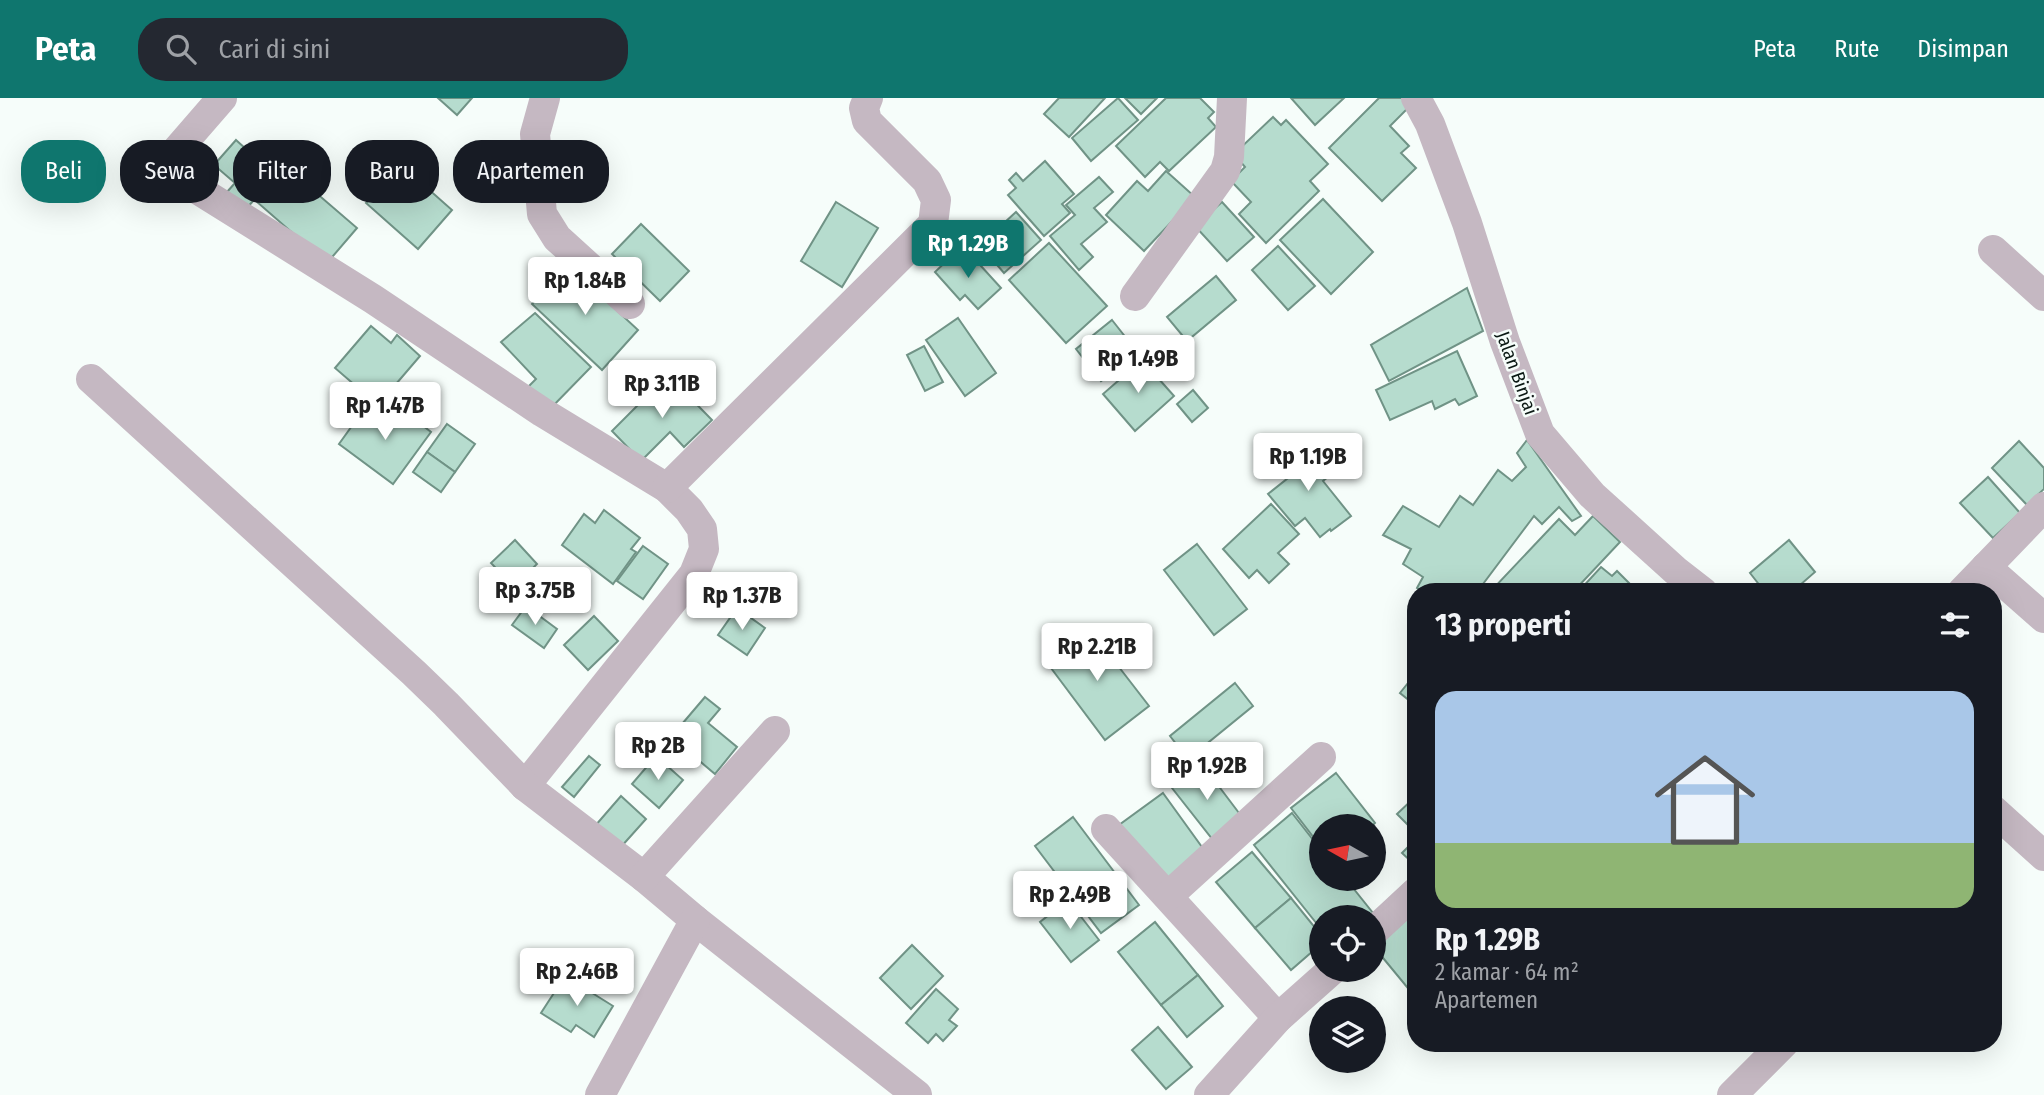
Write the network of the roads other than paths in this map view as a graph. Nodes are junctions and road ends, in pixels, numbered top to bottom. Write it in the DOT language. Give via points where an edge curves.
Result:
graph roads {
  1 [pos="222,98"];
  2 [pos="545,98"];
  3 [pos="868,98"];
  4 [pos="1232,98"];
  5 [pos="1416,98"];
  6 [pos="1993,250"];
  7 [pos="1135,296"];
  8 [pos="2044,296"];
  9 [pos="630,304"];
  10 [pos="91,379"];
  11 [pos="667,488"];
  12 [pos="2044,507"];
  13 [pos="1986,568"];
  14 [pos="1668,581"];
  15 [pos="1971,583"];
  16 [pos="2044,618"];
  17 [pos="775,731"];
  18 [pos="1321,758"];
  19 [pos="524,786"];
  20 [pos="2002,818"];
  21 [pos="1106,828"];
  22 [pos="2044,856"];
  23 [pos="644,877"];
  24 [pos="1168,897"];
  25 [pos="1407,900"];
  26 [pos="695,920"];
  27 [pos="1386,920"];
  28 [pos="1318,982"];
  29 [pos="1278,1018"];
  30 [pos="1775,1052"];
  31 [pos="600,1095"];
  32 [pos="917,1095"];
  33 [pos="1209,1095"];
  34 [pos="1732,1095"];
  1 -- 11 [label="street" via="176,150 175,166 181,179"];
  2 -- 9 [label="street" via="535,134 542,214 557,238"];
  3 -- 11 [label="street" via="864,108 867,121 927,181 936,200 933,224"];
  4 -- 7 [label="street" via="1225,171"];
  5 -- 14 [label="street, Jalan Binjai" via="1467,223 1540,434"];
  6 -- 8 [label="street"];
  10 -- 19 [label="street" via="414,673"];
  11 -- 19 [label="street" via="702,529 704,550 694,575"];
  12 -- 13 [label="street"];
  13 -- 15 [label="street"];
  13 -- 16 [label="street"];
  17 -- 23 [label="street"];
  18 -- 24 [label="street"];
  19 -- 23 [label="street"];
  20 -- 22 [label="street"];
  21 -- 24 [label="street"];
  23 -- 26 [label="street"];
  24 -- 29 [label="street"];
  25 -- 27 [label="street"];
  26 -- 31 [label="street"];
  26 -- 32 [label="street"];
  28 -- 29 [label="street"];
  29 -- 33 [label="street"];
  30 -- 34 [label="street"];
}
